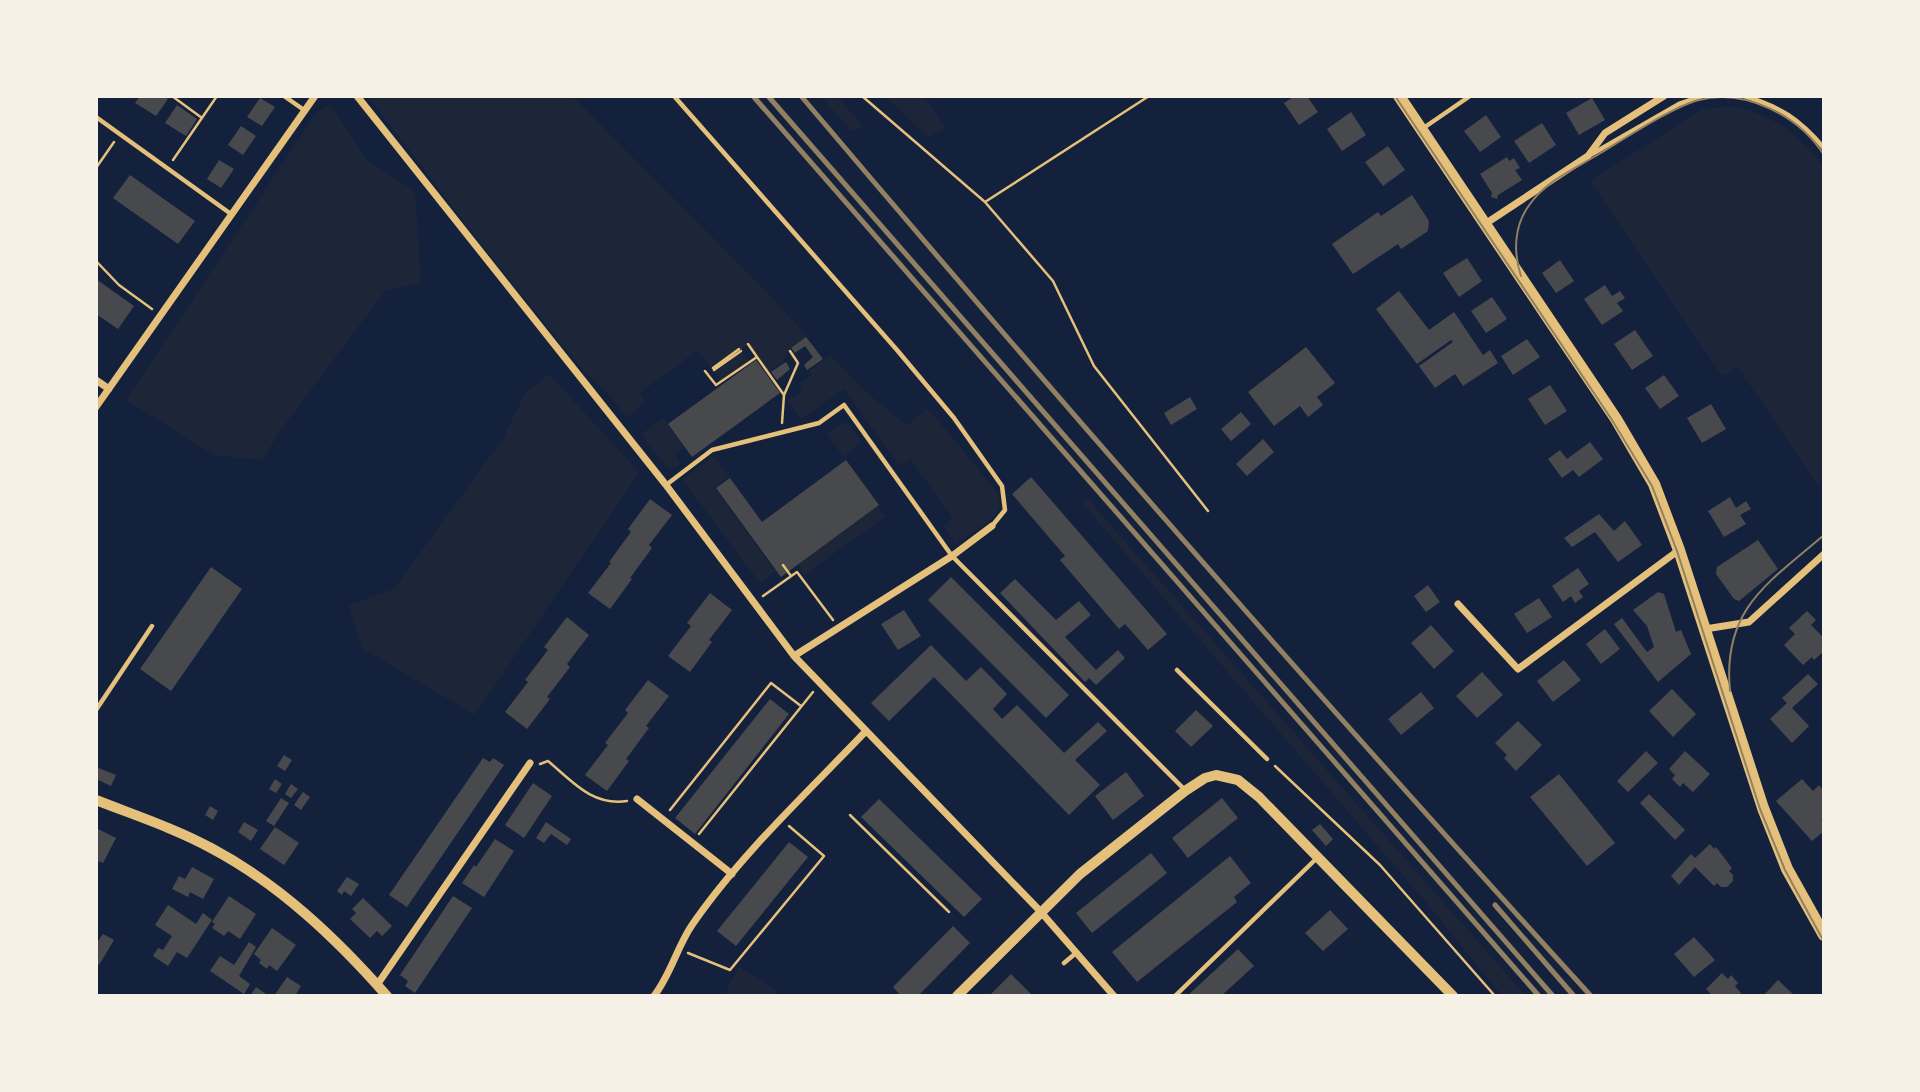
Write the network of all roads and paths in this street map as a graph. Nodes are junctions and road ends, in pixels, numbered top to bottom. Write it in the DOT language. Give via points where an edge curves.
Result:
graph roads {
  1 [pos="172,96"];
  2 [pos="217,96"];
  3 [pos="284,96"];
  4 [pos="315,96"];
  5 [pos="357,96"];
  6 [pos="674,96"];
  7 [pos="862,96"];
  8 [pos="1149,96"];
  9 [pos="1399,96"];
  10 [pos="1470,96"];
  11 [pos="1664,96"];
  12 [pos="1702,96"];
  13 [pos="1744,96"];
  14 [pos="304,110"];
  15 [pos="96,117"];
  16 [pos="202,118"];
  17 [pos="1421,130"];
  18 [pos="120,134"];
  19 [pos="1824,148"];
  20 [pos="1588,156"];
  21 [pos="96,168"];
  22 [pos="168,168"];
  23 [pos="985,202"];
  24 [pos="231,214"];
  25 [pos="1485,225"];
  26 [pos="96,261"];
  27 [pos="161,315"];
  28 [pos="748,344"];
  29 [pos="740,350"];
  30 [pos="790,351"];
  31 [pos="757,357"];
  32 [pos="713,369"];
  33 [pos="705,371"];
  34 [pos="96,380"];
  35 [pos="109,389"];
  36 [pos="784,395"];
  37 [pos="96,407"];
  38 [pos="781,432"];
  39 [pos="666,485"];
  40 [pos="1208,511"];
  41 [pos="992,526"];
  42 [pos="1679,550"];
  43 [pos="1824,554"];
  44 [pos="952,556"];
  45 [pos="783,565"];
  46 [pos="791,576"];
  47 [pos="818,589"];
  48 [pos="813,592"];
  49 [pos="754,603"];
  50 [pos="1458,604"];
  51 [pos="152,626"];
  52 [pos="839,628"];
  53 [pos="1705,629"];
  54 [pos="794,656"];
  55 [pos="1178,670"];
  56 [pos="820,684"];
  57 [pos="801,706"];
  58 [pos="96,710"];
  59 [pos="865,732"];
  60 [pos="1267,759"];
  61 [pos="548,761"];
  62 [pos="530,763"];
  63 [pos="1185,791"];
  64 [pos="637,799"];
  65 [pos="96,800"];
  66 [pos="850,816"];
  67 [pos="663,819"];
  68 [pos="782,820"];
  69 [pos="692,843"];
  70 [pos="1318,857"];
  71 [pos="732,874"];
  72 [pos="1040,911"];
  73 [pos="949,912"];
  74 [pos="1819,914"];
  75 [pos="1824,935"];
  76 [pos="679,949"];
  77 [pos="1077,952"];
  78 [pos="1064,963"];
  79 [pos="377,985"];
  80 [pos="387,996"];
  81 [pos="654,996"];
  82 [pos="957,996"];
  83 [pos="1114,996"];
  84 [pos="1175,996"];
  85 [pos="1453,996"];
  86 [pos="1495,996"];
  1 -- 16 [label="path"];
  2 -- 16 [label="path"];
  3 -- 14 [label="lane"];
  4 -- 14 [label="street"];
  5 -- 39 [label="street"];
  6 -- 41 [label="lane" via="954,418 1002,486 1005,510"];
  7 -- 23 [label="path"];
  8 -- 23 [label="path"];
  9 -- 17 [label="main road"];
  10 -- 17 [label="lane"];
  11 -- 20 [label="street" via="1605,133"];
  12 -- 20 [label="lane" via="1679,104"];
  13 -- 19 [label="lane" via="1780,108 1803,124"];
  14 -- 24 [label="street"];
  15 -- 18 [label="lane"];
  16 -- 22 [label="path"];
  17 -- 25 [label="main road"];
  18 -- 21 [label="path"];
  18 -- 22 [label="lane"];
  20 -- 25 [label="street"];
  22 -- 24 [label="lane"];
  23 -- 40 [label="path" via="1053,281 1094,366"];
  24 -- 27 [label="street"];
  25 -- 42 [label="main road" via="1636,450"];
  26 -- 27 [label="path" via="118,285"];
  27 -- 35 [label="street"];
  28 -- 31 [label="path"];
  29 -- 32 [label="path"];
  30 -- 36 [label="path" via="797,363"];
  31 -- 33 [label="path" via="716,385"];
  31 -- 36 [label="path"];
  34 -- 35 [label="street"];
  35 -- 37 [label="street"];
  36 -- 38 [label="path"];
  38 -- 39 [label="lane" via="712,450"];
  38 -- 44 [label="lane" via="819,423 844,405"];
  39 -- 49 [label="street"];
  41 -- 44 [label="street"];
  42 -- 50 [label="street" via="1518,669"];
  42 -- 53 [label="main road"];
  43 -- 53 [label="street" via="1749,622"];
  44 -- 52 [label="street"];
  44 -- 63 [label="lane"];
  45 -- 46 [label="path"];
  46 -- 48 [label="path" via="797,572"];
  46 -- 49 [label="path"];
  47 -- 48 [label="path"];
  48 -- 52 [label="path"];
  49 -- 54 [label="street"];
  51 -- 58 [label="lane"];
  52 -- 54 [label="street"];
  53 -- 74 [label="main road" via="1787,869"];
  54 -- 56 [label="street"];
  55 -- 60 [label="lane"];
  56 -- 57 [label="path"];
  56 -- 59 [label="street"];
  57 -- 67 [label="path" via="771,683"];
  57 -- 69 [label="path"];
  59 -- 68 [label="street"];
  59 -- 72 [label="street"];
  60 -- 86 [label="path" via="1380,865"];
  61 -- 64 [label="path" via="598,799 616,803"];
  62 -- 79 [label="street"];
  63 -- 70 [label="street" via="1205,778 1228,776 1245,785"];
  63 -- 72 [label="street"];
  64 -- 67 [label="street"];
  65 -- 79 [label="street" via="200,843 238,864 316,922"];
  66 -- 73 [label="path"];
  67 -- 69 [label="street"];
  68 -- 71 [label="street"];
  68 -- 76 [label="path" via="824,856 730,970"];
  69 -- 71 [label="street"];
  70 -- 84 [label="lane"];
  70 -- 85 [label="street"];
  71 -- 76 [label="street"];
  72 -- 77 [label="street"];
  72 -- 82 [label="street"];
  74 -- 75 [label="main road"];
  76 -- 81 [label="street" via="666,981"];
  77 -- 78 [label="lane"];
  77 -- 83 [label="street"];
  79 -- 80 [label="street"];
}
